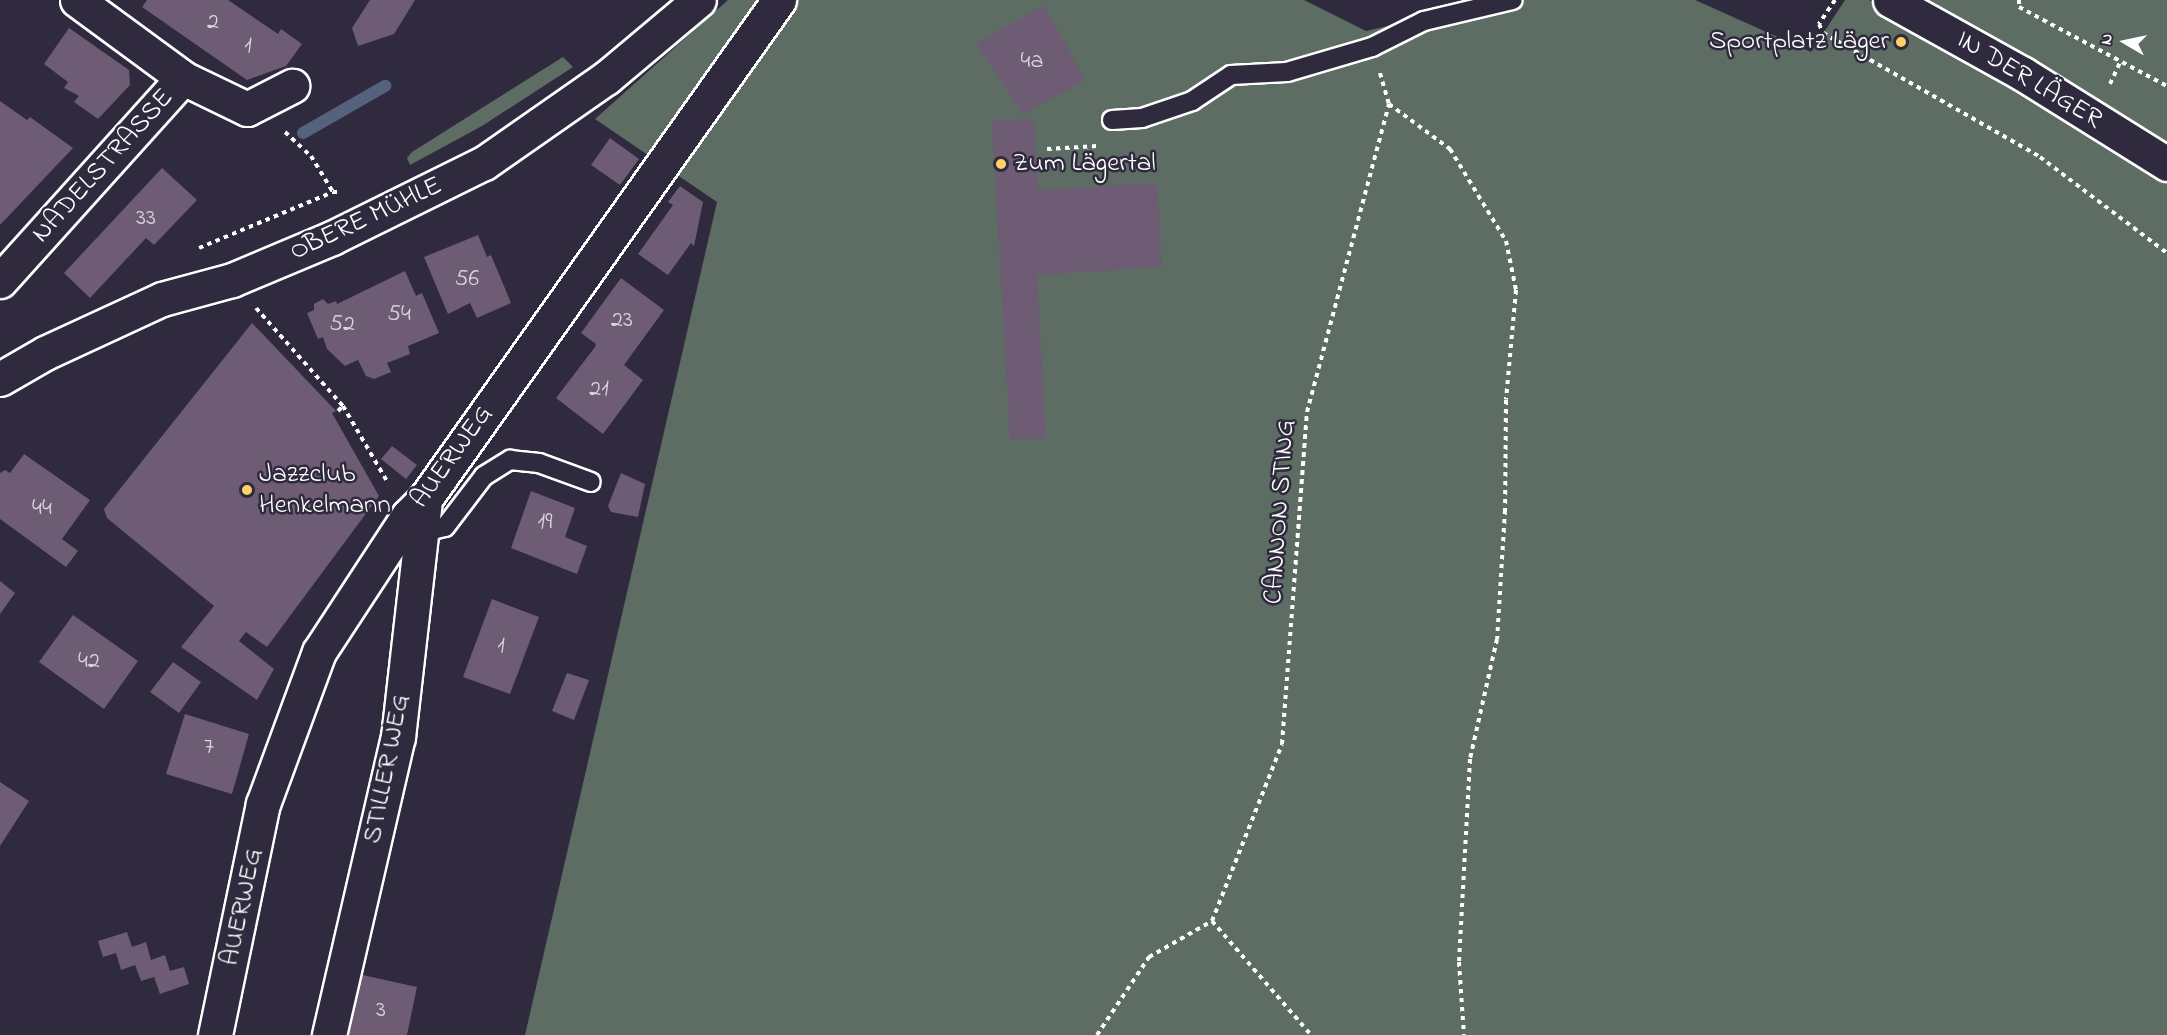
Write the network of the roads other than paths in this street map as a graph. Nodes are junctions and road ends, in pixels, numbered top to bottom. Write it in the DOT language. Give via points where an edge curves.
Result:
graph roads {
  1 [pos="77,0"];
  2 [pos="699,0"];
  3 [pos="779,0"];
  4 [pos="1513,0"];
  5 [pos="1890,0"];
  6 [pos="183,78"];
  7 [pos="292,86"];
  8 [pos="1112,120"];
  9 [pos="2167,164"];
  10 [pos="0,281"];
  11 [pos="0,379"];
  12 [pos="591,482"];
  13 [pos="418,514"];
  14 [pos="215,1035"];
  15 [pos="329,1035"];
  1 -- 6 [label="street, NADELSTRASSE"];
  2 -- 11 [label="street, OBERE MÜHLE" via="606,78 484,163 332,238 232,280 162,299 45,353"];
  3 -- 13 [label="street, AUERWEG"];
  4 -- 8 [label="lane" via="1424,21 1372,47 1287,72 1231,75 1192,101 1142,118"];
  5 -- 9 [label="street, IN DER LÄGER" via="2023,74"];
  6 -- 7 [label="street, NADELSTRASSE" via="247,109"];
  6 -- 10 [label="street, NADELSTRASSE"];
  12 -- 13 [label="lane" via="538,463 510,460 484,476 445,526 436,529"];
  13 -- 14 [label="street, AUERWEG" via="319,652 263,804"];
  13 -- 15 [label="street, STILLER WEG" via="398,737"];
}
